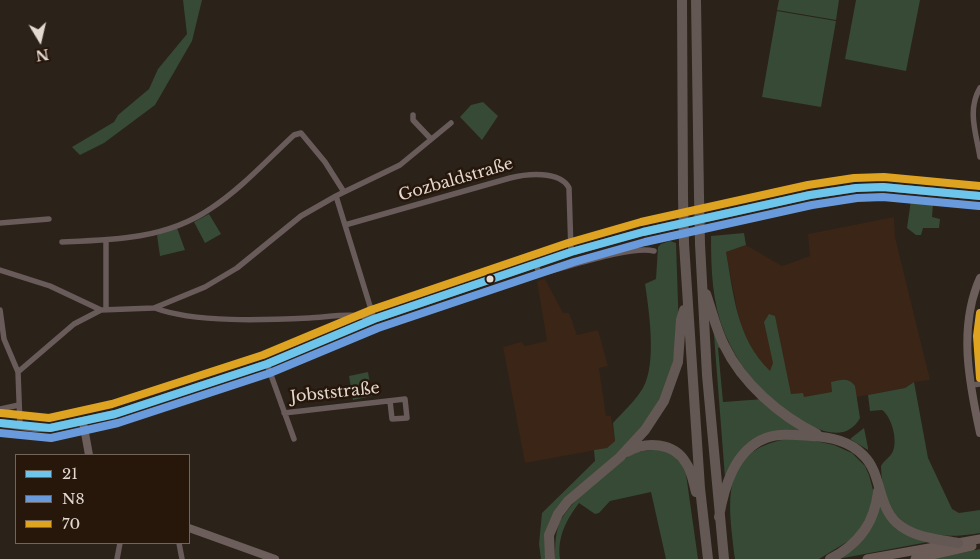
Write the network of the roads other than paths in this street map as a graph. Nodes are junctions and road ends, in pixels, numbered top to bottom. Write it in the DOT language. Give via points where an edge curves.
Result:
graph roads {
  1 [pos="682,0"];
  2 [pos="696,0"];
  3 [pos="980,88"];
  4 [pos="413,115"];
  5 [pos="451,123"];
  6 [pos="432,139"];
  7 [pos="980,157"];
  8 [pos="344,192"];
  9 [pos="336,196"];
  10 [pos="980,196"];
  11 [pos="49,219"];
  12 [pos="0,223"];
  13 [pos="345,225"];
  14 [pos="106,241"];
  15 [pos="62,242"];
  16 [pos="654,251"];
  17 [pos="571,252"];
  18 [pos="536,264"];
  19 [pos="0,270"];
  20 [pos="980,278"];
  21 [pos="702,281"];
  22 [pos="686,288"];
  23 [pos="976,297"];
  24 [pos="176,300"];
  25 [pos="154,308"];
  26 [pos="104,309"];
  27 [pos="0,310"];
  28 [pos="684,310"];
  29 [pos="177,314"];
  30 [pos="374,319"];
  31 [pos="267,364"];
  32 [pos="18,372"];
  33 [pos="976,385"];
  34 [pos="390,401"];
  35 [pos="19,405"];
  36 [pos="0,409"];
  37 [pos="284,413"];
  38 [pos="84,422"];
  39 [pos="0,423"];
  40 [pos="20,425"];
  41 [pos="980,433"];
  42 [pos="823,437"];
  43 [pos="294,439"];
  44 [pos="89,454"];
  45 [pos="620,456"];
  46 [pos="878,487"];
  47 [pos="698,502"];
  48 [pos="719,517"];
  49 [pos="190,528"];
  50 [pos="980,540"];
  51 [pos="958,543"];
  52 [pos="120,544"];
  53 [pos="179,544"];
  54 [pos="980,545"];
  55 [pos="876,558"];
  56 [pos="117,559"];
  57 [pos="182,559"];
  58 [pos="275,559"];
  59 [pos="550,559"];
  60 [pos="706,559"];
  61 [pos="724,559"];
  62 [pos="830,559"];
  63 [pos="867,559"];
  64 [pos="915,559"];
  1 -- 22 [label="highway, bridge" via="682,197"];
  2 -- 21 [label="highway, bridge"];
  3 -- 7 [label="street" via="972,110"];
  4 -- 6 [label="street" via="413,120"];
  5 -- 6 [label="street"];
  6 -- 8 [label="street" via="385,174"];
  8 -- 9 [label="street"];
  8 -- 14 [label="street" via="303,135 298,133 202,214 148,234"];
  9 -- 13 [label="street"];
  9 -- 24 [label="street" via="301,216 237,268"];
  10 -- 17 [label="street" via="884,187 836,190 636,234"];
  11 -- 12 [label="street"];
  13 -- 17 [label="street, Gozbaldstraße" via="510,178 536,174 563,182 568,188"];
  13 -- 30 [label="street"];
  14 -- 15 [label="street"];
  14 -- 26 [label="street"];
  16 -- 18 [label="street" via="647,249 539,274"];
  17 -- 18 [label="street"];
  18 -- 30 [label="street"];
  19 -- 26 [label="street" via="50,286"];
  20 -- 23 [label="street"];
  21 -- 42 [label="highway" via="725,347 746,378 784,414"];
  21 -- 48 [label="highway"];
  22 -- 28 [label="highway"];
  22 -- 60 [label="highway"];
  23 -- 33 [label="street" via="967,328"];
  24 -- 25 [label="street"];
  24 -- 29 [label="street"];
  25 -- 26 [label="street"];
  25 -- 29 [label="street"];
  26 -- 32 [label="street" via="74,324"];
  27 -- 32 [label="street" via="4,339"];
  28 -- 45 [label="highway" via="678,362 669,392 645,430"];
  28 -- 47 [label="highway"];
  29 -- 30 [label="street" via="279,318 358,316"];
  30 -- 31 [label="street"];
  31 -- 37 [label="street"];
  31 -- 38 [label="street"];
  32 -- 35 [label="street"];
  33 -- 41 [label="street"];
  34 -- 37 [label="street, Jobststraße"];
  35 -- 36 [label="street"];
  35 -- 40 [label="street"];
  37 -- 43 [label="street"];
  38 -- 40 [label="street" via="43,428"];
  38 -- 44 [label="street"];
  39 -- 40 [label="street"];
  42 -- 46 [label="highway" via="851,446 862,454 870,464"];
  42 -- 48 [label="highway" via="780,436 766,438 754,446 729,478 723,491"];
  45 -- 47 [label="highway" via="650,445 674,451 686,461"];
  45 -- 59 [label="highway" via="558,514 549,535"];
  46 -- 51 [label="highway" via="888,512 902,527 919,536"];
  46 -- 62 [label="highway" via="875,510 864,532 852,545"];
  47 -- 60 [label="highway"];
  48 -- 61 [label="highway"];
  49 -- 58 [label="street"];
  50 -- 51 [label="main road"];
  51 -- 55 [label="main road"];
  52 -- 56 [label="street"];
  53 -- 57 [label="street"];
  54 -- 64 [label="main road"];
  55 -- 63 [label="main road"];
}
